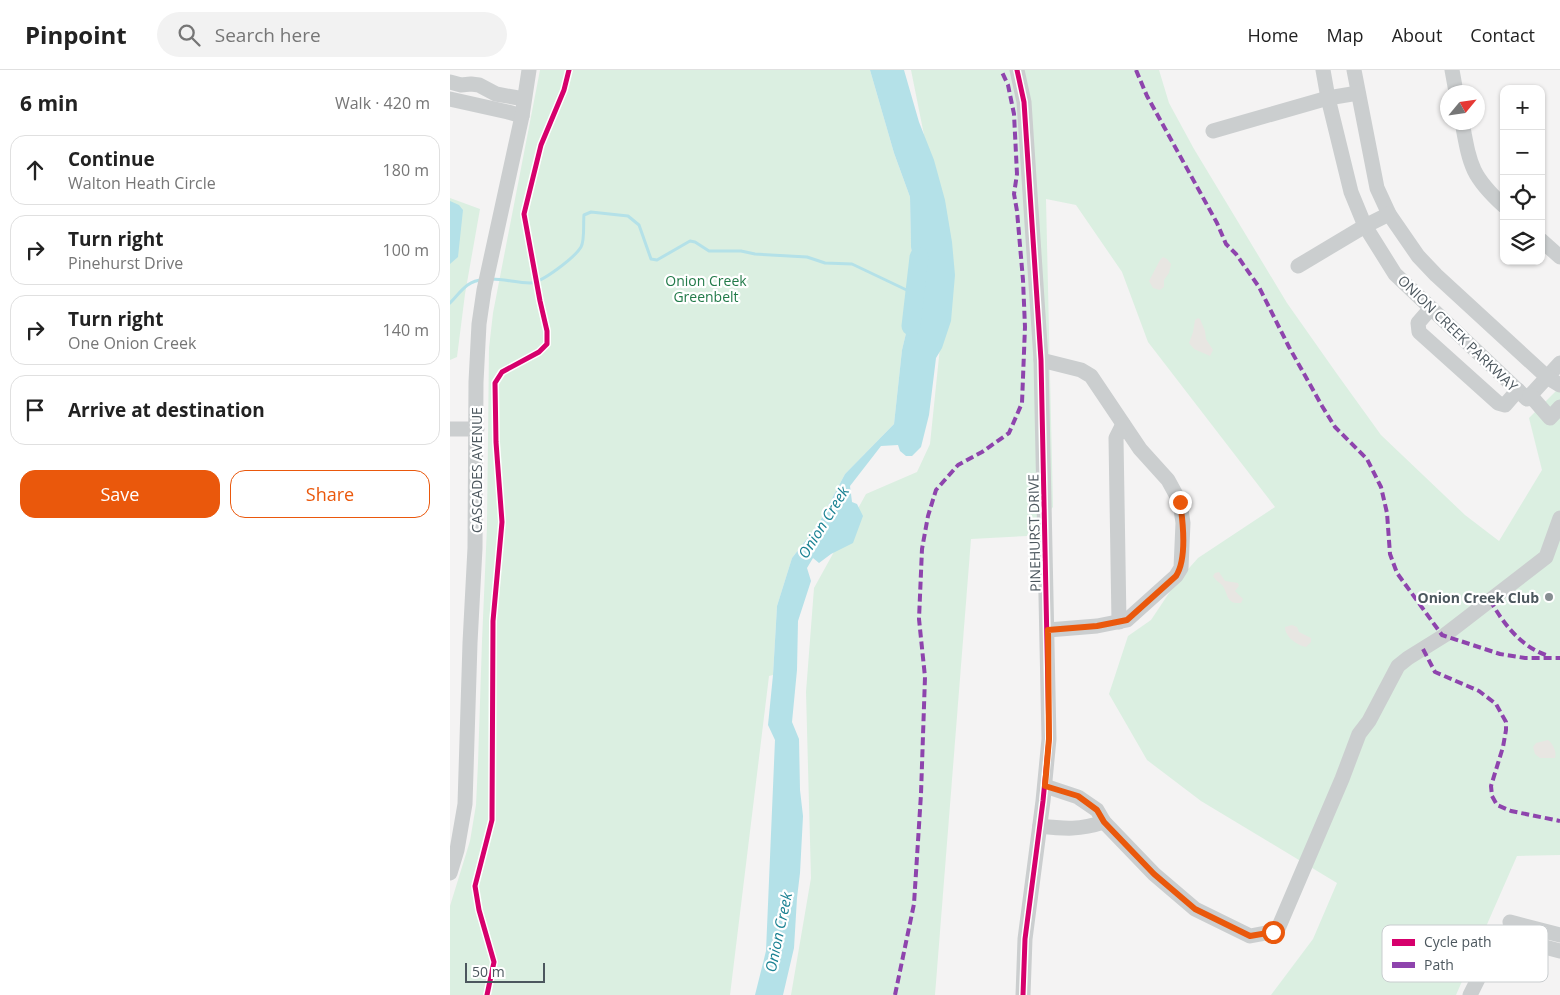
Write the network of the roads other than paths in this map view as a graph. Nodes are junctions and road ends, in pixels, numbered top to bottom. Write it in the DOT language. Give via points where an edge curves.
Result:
graph roads {
  1 [pos="529,70"];
  2 [pos="1017,70"];
  3 [pos="1323,70"];
  4 [pos="1354,70"];
  5 [pos="1452,70"];
  6 [pos="450,82"];
  7 [pos="1455,85"];
  8 [pos="1358,93"];
  9 [pos="1328,98"];
  10 [pos="450,99"];
  11 [pos="524,99"];
  12 [pos="522,116"];
  13 [pos="1463,130"];
  14 [pos="1213,131"];
  15 [pos="1500,202"];
  16 [pos="1389,214"];
  17 [pos="1365,226"];
  18 [pos="1545,244"];
  19 [pos="1560,257"];
  20 [pos="1298,266"];
  21 [pos="1431,308"];
  22 [pos="1041,360"];
  23 [pos="1560,363"];
  24 [pos="1547,377"];
  25 [pos="1560,385"];
  26 [pos="1525,395"];
  27 [pos="1555,413"];
  28 [pos="1123,424"];
  29 [pos="450,429"];
  30 [pos="477,429"];
  31 [pos="1560,518"];
  32 [pos="1119,622"];
  33 [pos="1048,630"];
  34 [pos="1045,786"];
  35 [pos="1104,822"];
  36 [pos="1040,826"];
  37 [pos="450,873"];
  38 [pos="1510,922"];
  39 [pos="1522,925"];
  40 [pos="1476,982"];
  41 [pos="1023,995"];
  42 [pos="1470,995"];
  1 -- 11 [label="street, CASCADES AVENUE"];
  2 -- 22 [label="street, PINEHURST DRIVE" via="1024,102"];
  3 -- 9 [label="street, ONION CREEK PARKWAY"];
  4 -- 8 [label="street, ONION CREEK PARKWAY"];
  5 -- 7 [label="street"];
  6 -- 11 [label="street" via="471,84 496,94"];
  8 -- 9 [label="street"];
  8 -- 16 [label="street, ONION CREEK PARKWAY" via="1377,188"];
  9 -- 14 [label="street"];
  9 -- 17 [label="street, ONION CREEK PARKWAY" via="1351,192"];
  10 -- 12 [label="street"];
  11 -- 12 [label="street, CASCADES AVENUE"];
  12 -- 30 [label="street, CASCADES AVENUE" via="480,314"];
  13 -- 15 [label="street" via="1468,160 1475,174"];
  16 -- 17 [label="street"];
  16 -- 24 [label="street, ONION CREEK PARKWAY" via="1418,256 1436,275"];
  17 -- 20 [label="street"];
  17 -- 21 [label="street, ONION CREEK PARKWAY" via="1395,274"];
  18 -- 19 [label="street"];
  21 -- 26 [label="street, ONION CREEK PARKWAY"];
  21 -- 26 [label="street" via="1418,323 1419,332 1498,403 1505,404"];
  22 -- 28 [label="street" via="1081,370 1091,376"];
  22 -- 33 [label="street, PINEHURST DRIVE"];
  23 -- 24 [label="street"];
  24 -- 25 [label="street, ONION CREEK PARKWAY"];
  24 -- 26 [label="street"];
  26 -- 27 [label="street, ONION CREEK PARKWAY"];
  28 -- 32 [label="street" via="1116,438"];
  28 -- 32 [label="street" via="1168,480 1180,502 1183,523 1181,568 1176,576 1127,620"];
  29 -- 30 [label="street"];
  30 -- 37 [label="street, CASCADES AVENUE" via="465,804"];
  31 -- 35 [label="street" via="1546,557 1445,635 1398,666 1359,734 1277,931 1250,936 1195,909 1154,874"];
  32 -- 33 [label="street"];
  33 -- 34 [label="street, PINEHURST DRIVE" via="1049,739"];
  34 -- 35 [label="street" via="1078,796 1097,810"];
  34 -- 36 [label="street, PINEHURST DRIVE"];
  35 -- 36 [label="street" via="1086,828"];
  36 -- 41 [label="street, PINEHURST DRIVE" via="1025,939"];
  38 -- 39 [label="street"];
  40 -- 42 [label="street"];
}
